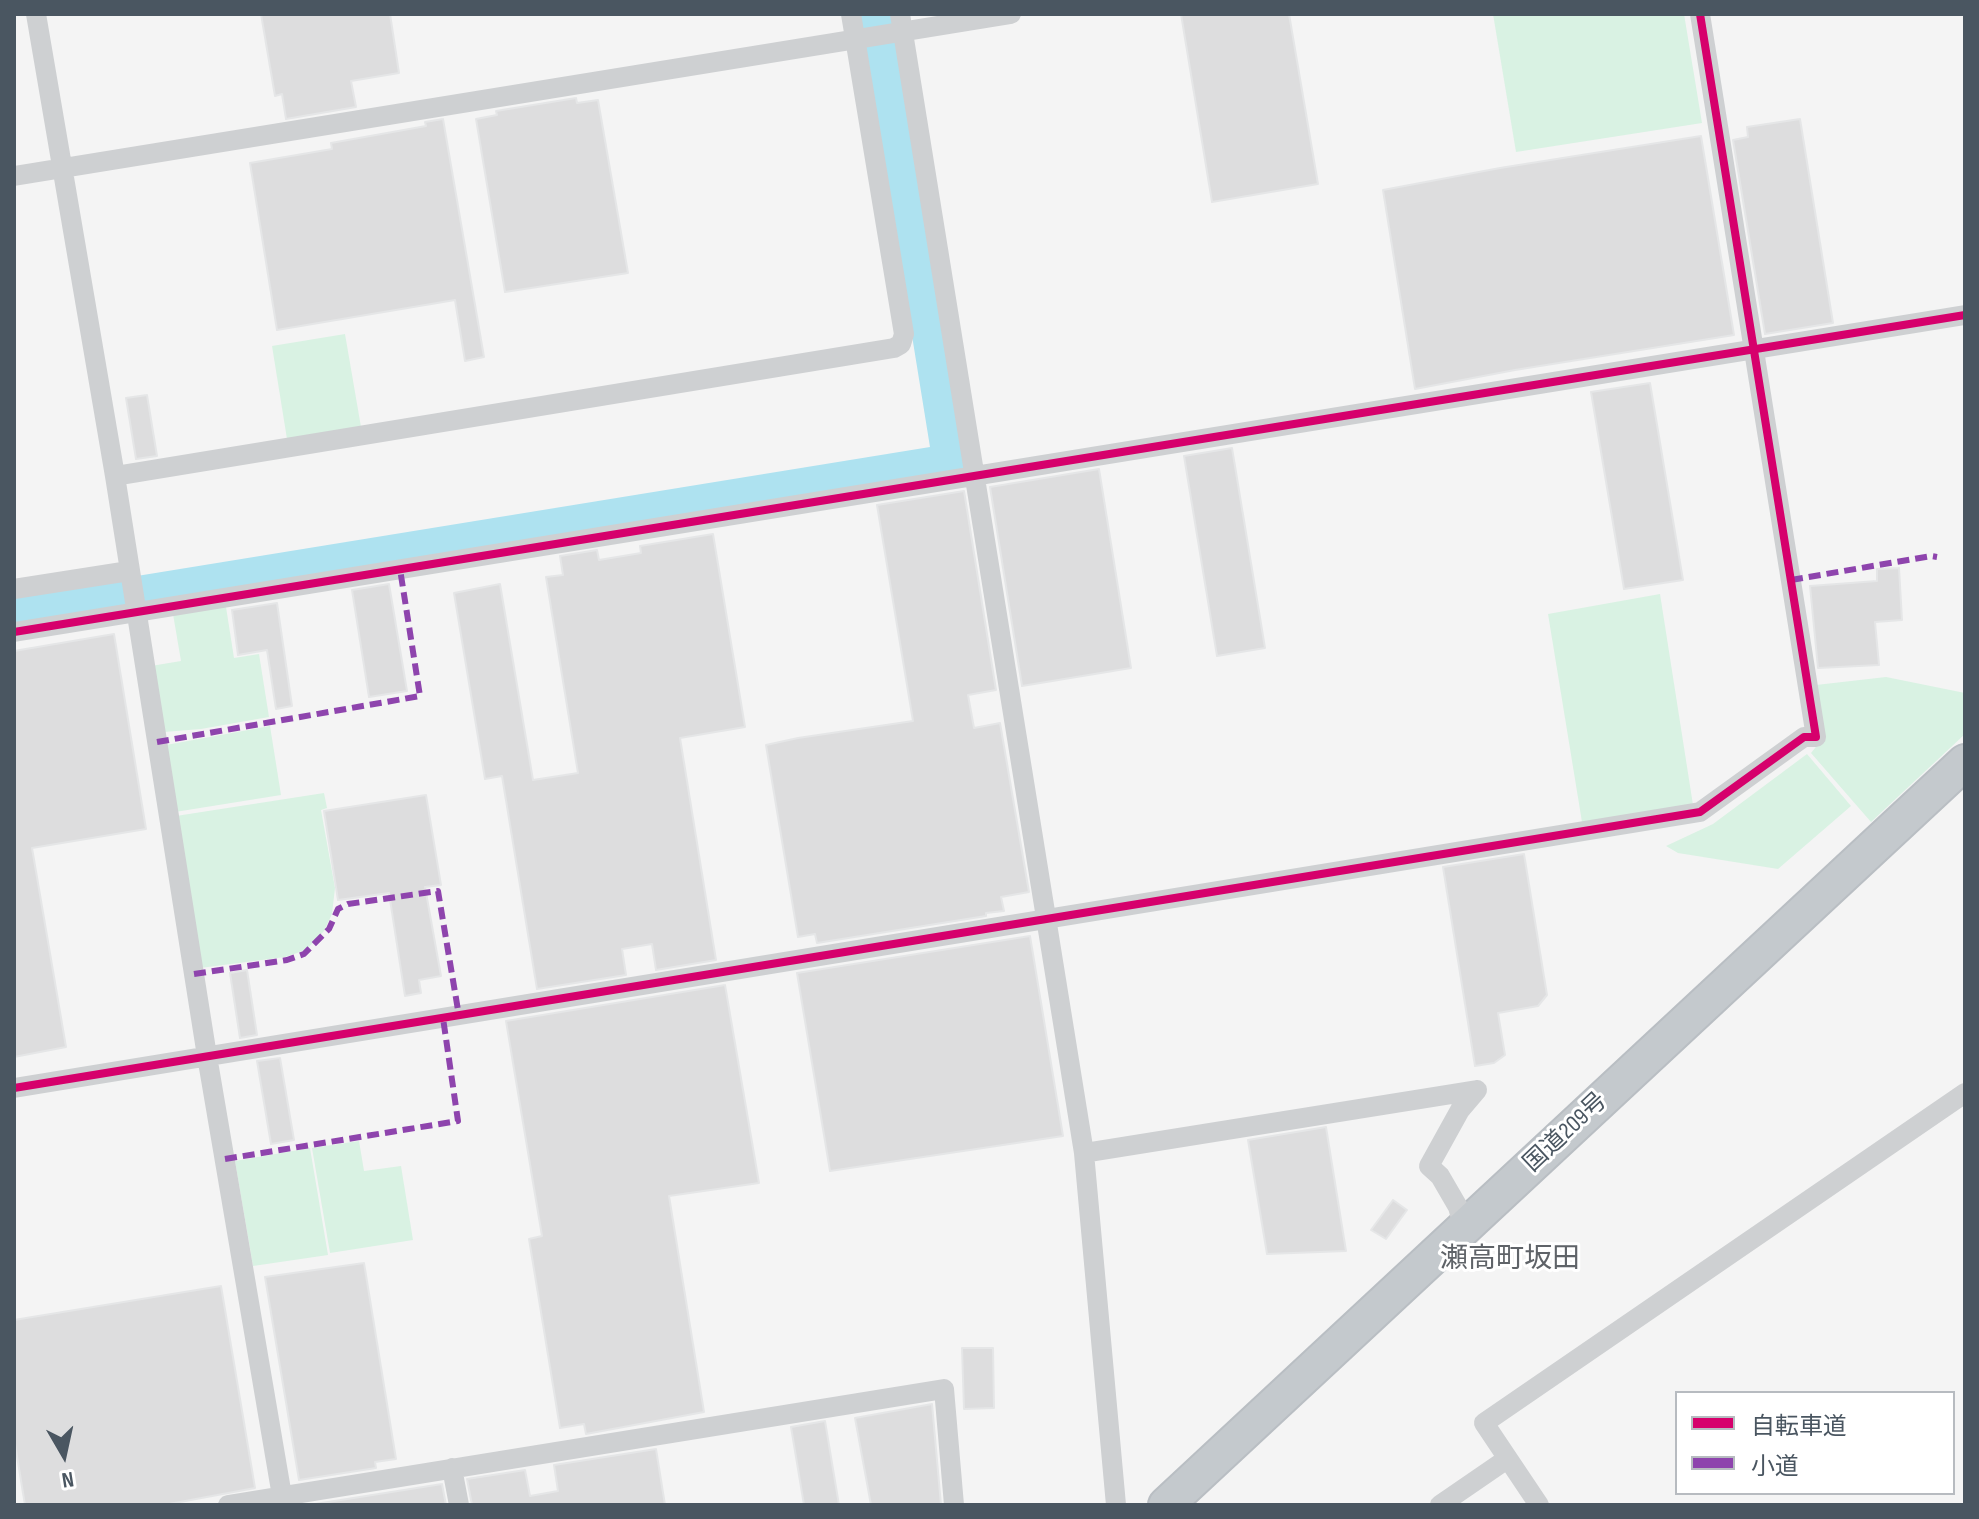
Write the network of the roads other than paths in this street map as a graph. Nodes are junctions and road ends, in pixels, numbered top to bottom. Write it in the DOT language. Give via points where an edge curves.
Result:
graph roads {
  1 [pos="36,14"];
  2 [pos="851,14"];
  3 [pos="1011,14"];
  4 [pos="1700,14"];
  5 [pos="902,23"];
  6 [pos="855,38"];
  7 [pos="61,169"];
  8 [pos="14,176"];
  9 [pos="1965,315"];
  10 [pos="1755,350"];
  11 [pos="115,476"];
  12 [pos="974,476"];
  13 [pos="129,571"];
  14 [pos="14,589"];
  15 [pos="136,612"];
  16 [pos="14,632"];
  17 [pos="1965,762"];
  18 [pos="1047,919"];
  19 [pos="207,1056"];
  20 [pos="14,1088"];
  21 [pos="1965,1093"];
  22 [pos="1084,1153"];
  23 [pos="1464,1228"];
  24 [pos="1507,1459"];
  25 [pos="452,1468"];
  26 [pos="281,1500"];
  27 [pos="228,1505"];
  28 [pos="459,1505"];
  29 [pos="954,1505"];
  30 [pos="1116,1505"];
  31 [pos="1166,1505"];
  32 [pos="1440,1505"];
  33 [pos="1539,1505"];
  1 -- 7 [label="street"];
  2 -- 6 [label="street"];
  3 -- 5 [label="street"];
  4 -- 10 [label="street"];
  5 -- 6 [label="street"];
  5 -- 12 [label="street"];
  6 -- 7 [label="street"];
  6 -- 11 [label="street" via="904,334 901,344"];
  7 -- 8 [label="street"];
  7 -- 11 [label="street"];
  9 -- 10 [label="street"];
  10 -- 12 [label="street"];
  10 -- 18 [label="street" via="1816,737 1804,737 1700,812"];
  11 -- 13 [label="street"];
  12 -- 15 [label="street"];
  12 -- 18 [label="street"];
  13 -- 14 [label="street"];
  13 -- 15 [label="street"];
  15 -- 16 [label="street"];
  15 -- 19 [label="street"];
  17 -- 23 [label="highway, 国道209号"];
  18 -- 19 [label="street"];
  18 -- 22 [label="street"];
  19 -- 20 [label="street"];
  19 -- 26 [label="street"];
  21 -- 24 [label="street" via="1484,1423"];
  22 -- 23 [label="street" via="1477,1090 1429,1166 1458,1207"];
  22 -- 30 [label="street"];
  23 -- 31 [label="highway, 国道209号"];
  24 -- 32 [label="street"];
  24 -- 33 [label="street"];
  25 -- 26 [label="street"];
  25 -- 28 [label="street"];
  25 -- 29 [label="street" via="944,1389"];
  26 -- 27 [label="street"];
}
